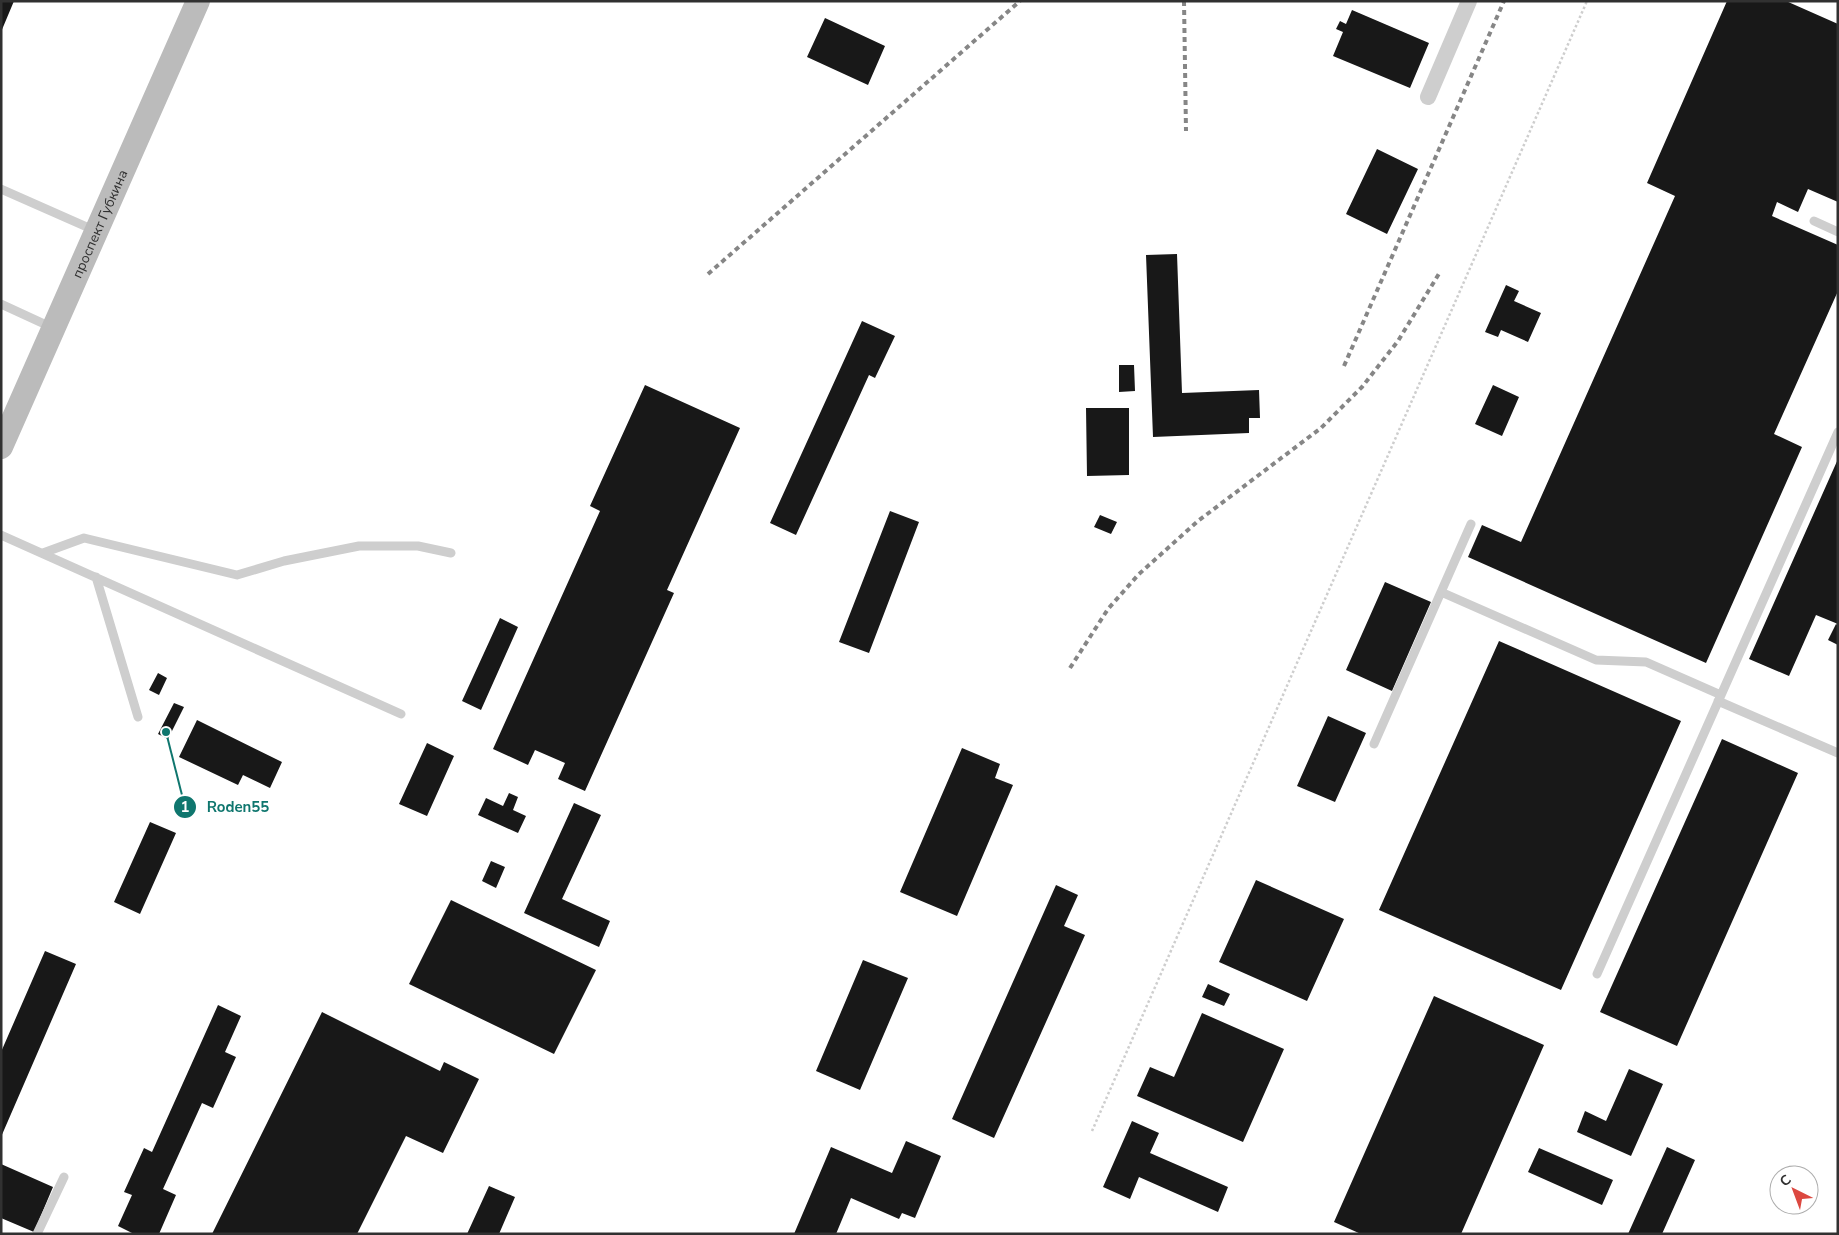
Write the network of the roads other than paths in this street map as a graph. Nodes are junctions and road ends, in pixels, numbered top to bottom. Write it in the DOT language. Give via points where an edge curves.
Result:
graph roads {
  1 [pos="198,1"];
  2 [pos="1469,1"];
  3 [pos="1428,97"];
  4 [pos="1,189"];
  5 [pos="1814,221"];
  6 [pos="96,231"];
  7 [pos="1838,232"];
  8 [pos="1,304"];
  9 [pos="54,328"];
  10 [pos="1838,432"];
  11 [pos="1,447"];
  12 [pos="1471,524"];
  13 [pos="1,534"];
  14 [pos="43,553"];
  15 [pos="451,553"];
  16 [pos="96,577"];
  17 [pos="1441,592"];
  18 [pos="1720,698"];
  19 [pos="401,714"];
  20 [pos="138,717"];
  21 [pos="1374,744"];
  22 [pos="1838,753"];
  23 [pos="1597,974"];
  24 [pos="64,1177"];
  25 [pos="38,1234"];
  1 -- 6 [label="main road, проспект Губкина"];
  2 -- 3 [label="street"];
  4 -- 6 [label="lane"];
  5 -- 7 [label="lane"];
  6 -- 9 [label="main road, проспект Губкина"];
  8 -- 9 [label="lane"];
  9 -- 11 [label="main road, проспект Губкина"];
  10 -- 18 [label="lane"];
  12 -- 17 [label="lane"];
  13 -- 14 [label="lane"];
  14 -- 15 [label="lane" via="84,538 237,575 284,561 359,546 418,546"];
  14 -- 16 [label="lane"];
  16 -- 19 [label="lane"];
  16 -- 20 [label="lane"];
  17 -- 18 [label="lane" via="1596,660 1646,662"];
  17 -- 21 [label="lane"];
  18 -- 22 [label="lane"];
  18 -- 23 [label="lane"];
  24 -- 25 [label="lane"];
}
